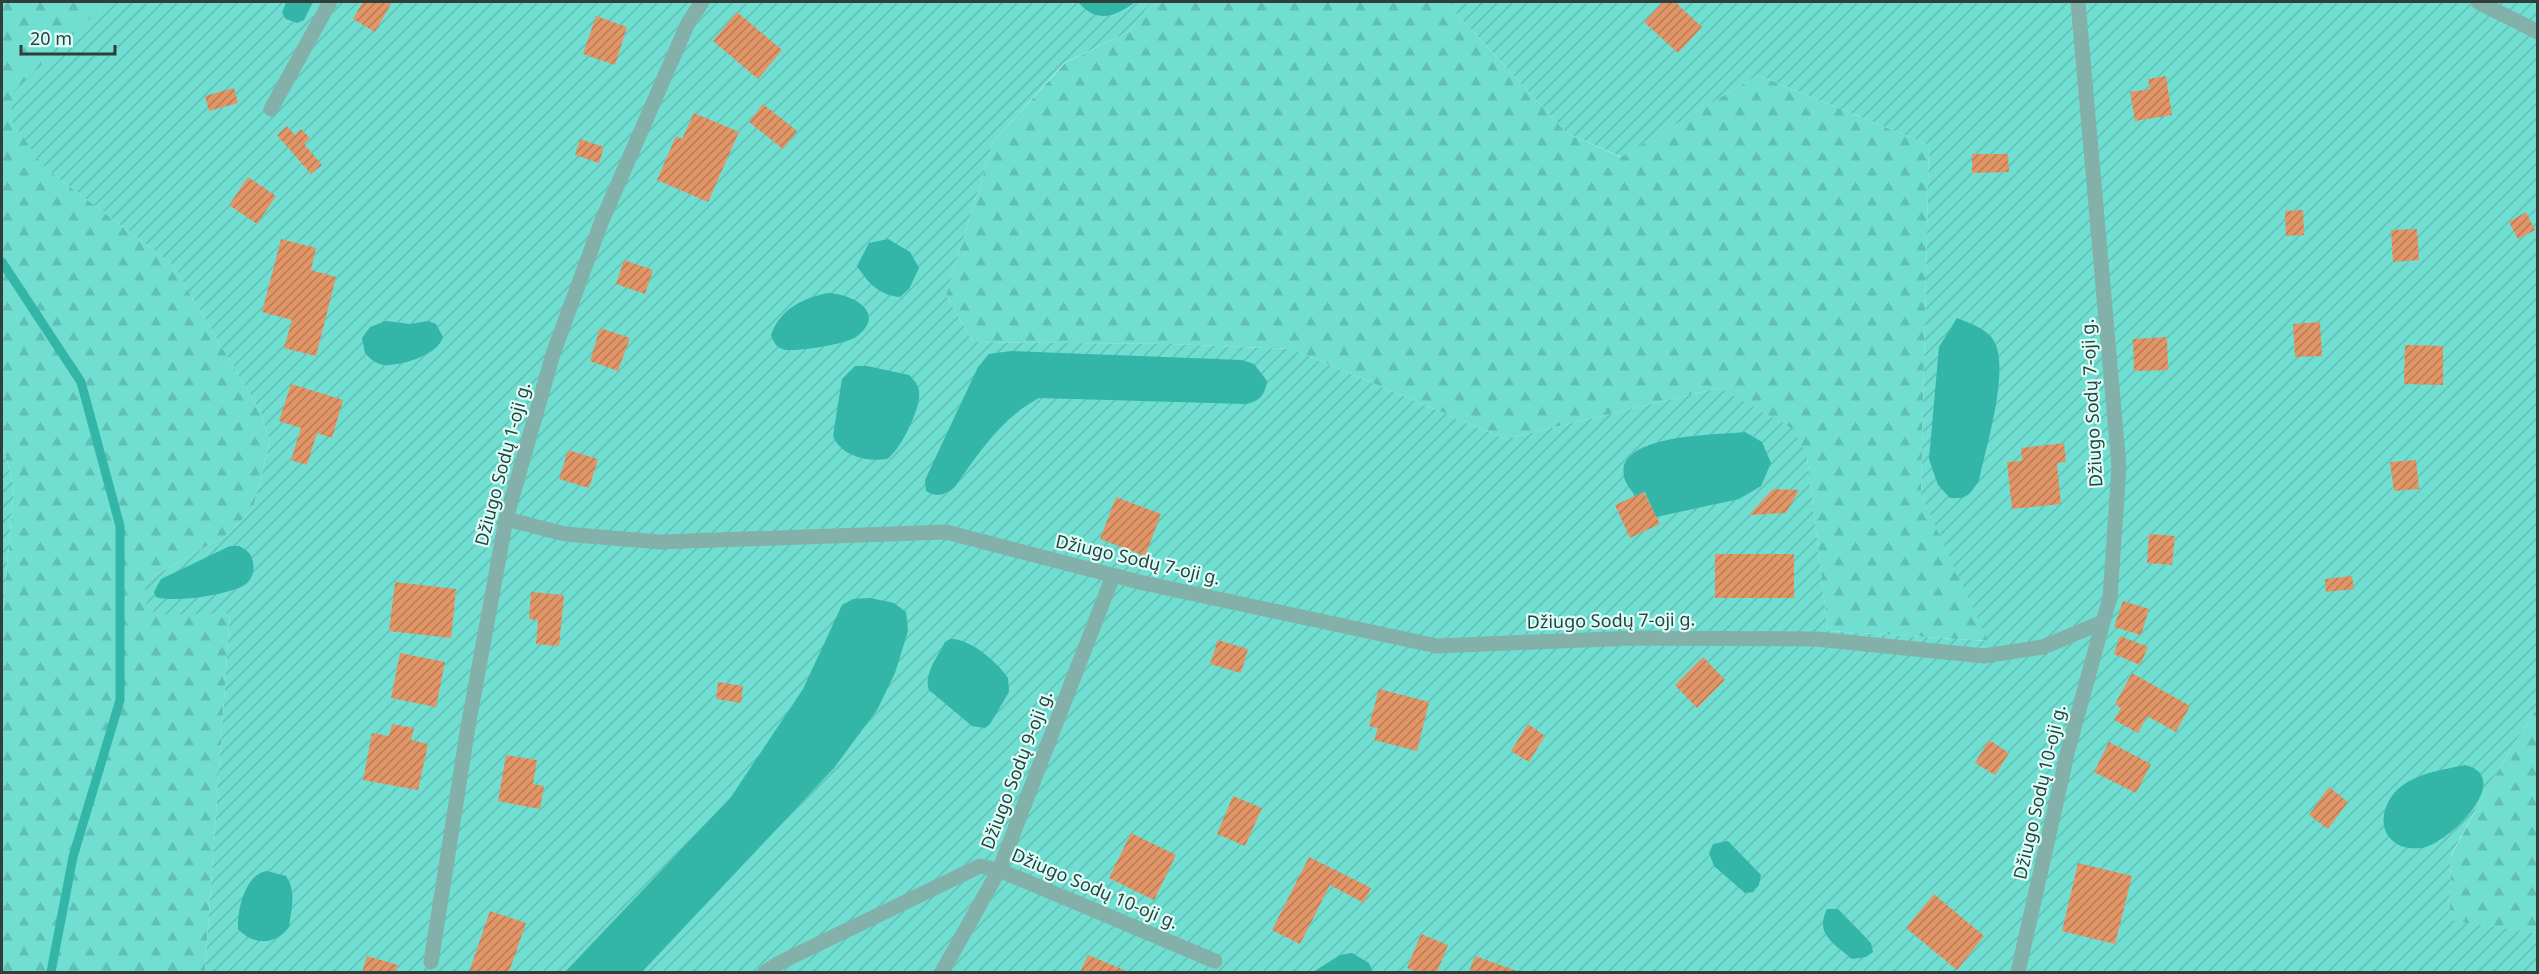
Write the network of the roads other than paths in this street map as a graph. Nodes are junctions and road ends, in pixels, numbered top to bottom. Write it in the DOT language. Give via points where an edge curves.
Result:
graph roads {
  1 [pos="330,2"];
  2 [pos="702,2"];
  3 [pos="2078,2"];
  4 [pos="2478,2"];
  5 [pos="2538,32"];
  6 [pos="271,109"];
  7 [pos="506,519"];
  8 [pos="1113,576"];
  9 [pos="2103,622"];
  10 [pos="999,870"];
  11 [pos="1215,961"];
  12 [pos="431,962"];
  13 [pos="765,972"];
  14 [pos="942,972"];
  15 [pos="2018,972"];
  1 -- 6 [label="street"];
  2 -- 7 [label="street, Džiugo Sodų 1-oji g." via="688,23 601,223 552,354"];
  3 -- 9 [label="street, Džiugo Sodų 7-oji g." via="2119,466 2110,598"];
  4 -- 5 [label="street"];
  7 -- 8 [label="street, Džiugo Sodų 7-oji g." via="565,534 660,542 946,532"];
  7 -- 12 [label="street, Džiugo Sodų 1-oji g."];
  8 -- 9 [label="street, Džiugo Sodų 7-oji g." via="1437,646 1633,638 1816,639 1984,656 2043,647"];
  8 -- 10 [label="street, Džiugo Sodų 9-oji g."];
  9 -- 15 [label="street, Džiugo Sodų 10-oji g." via="2068,750"];
  10 -- 11 [label="street, Džiugo Sodų 10-oji g."];
  10 -- 13 [label="street, Džiugo Sodų 10-oji g." via="980,866"];
  10 -- 14 [label="street, Džiugo Sodų 9-oji g."];
}
